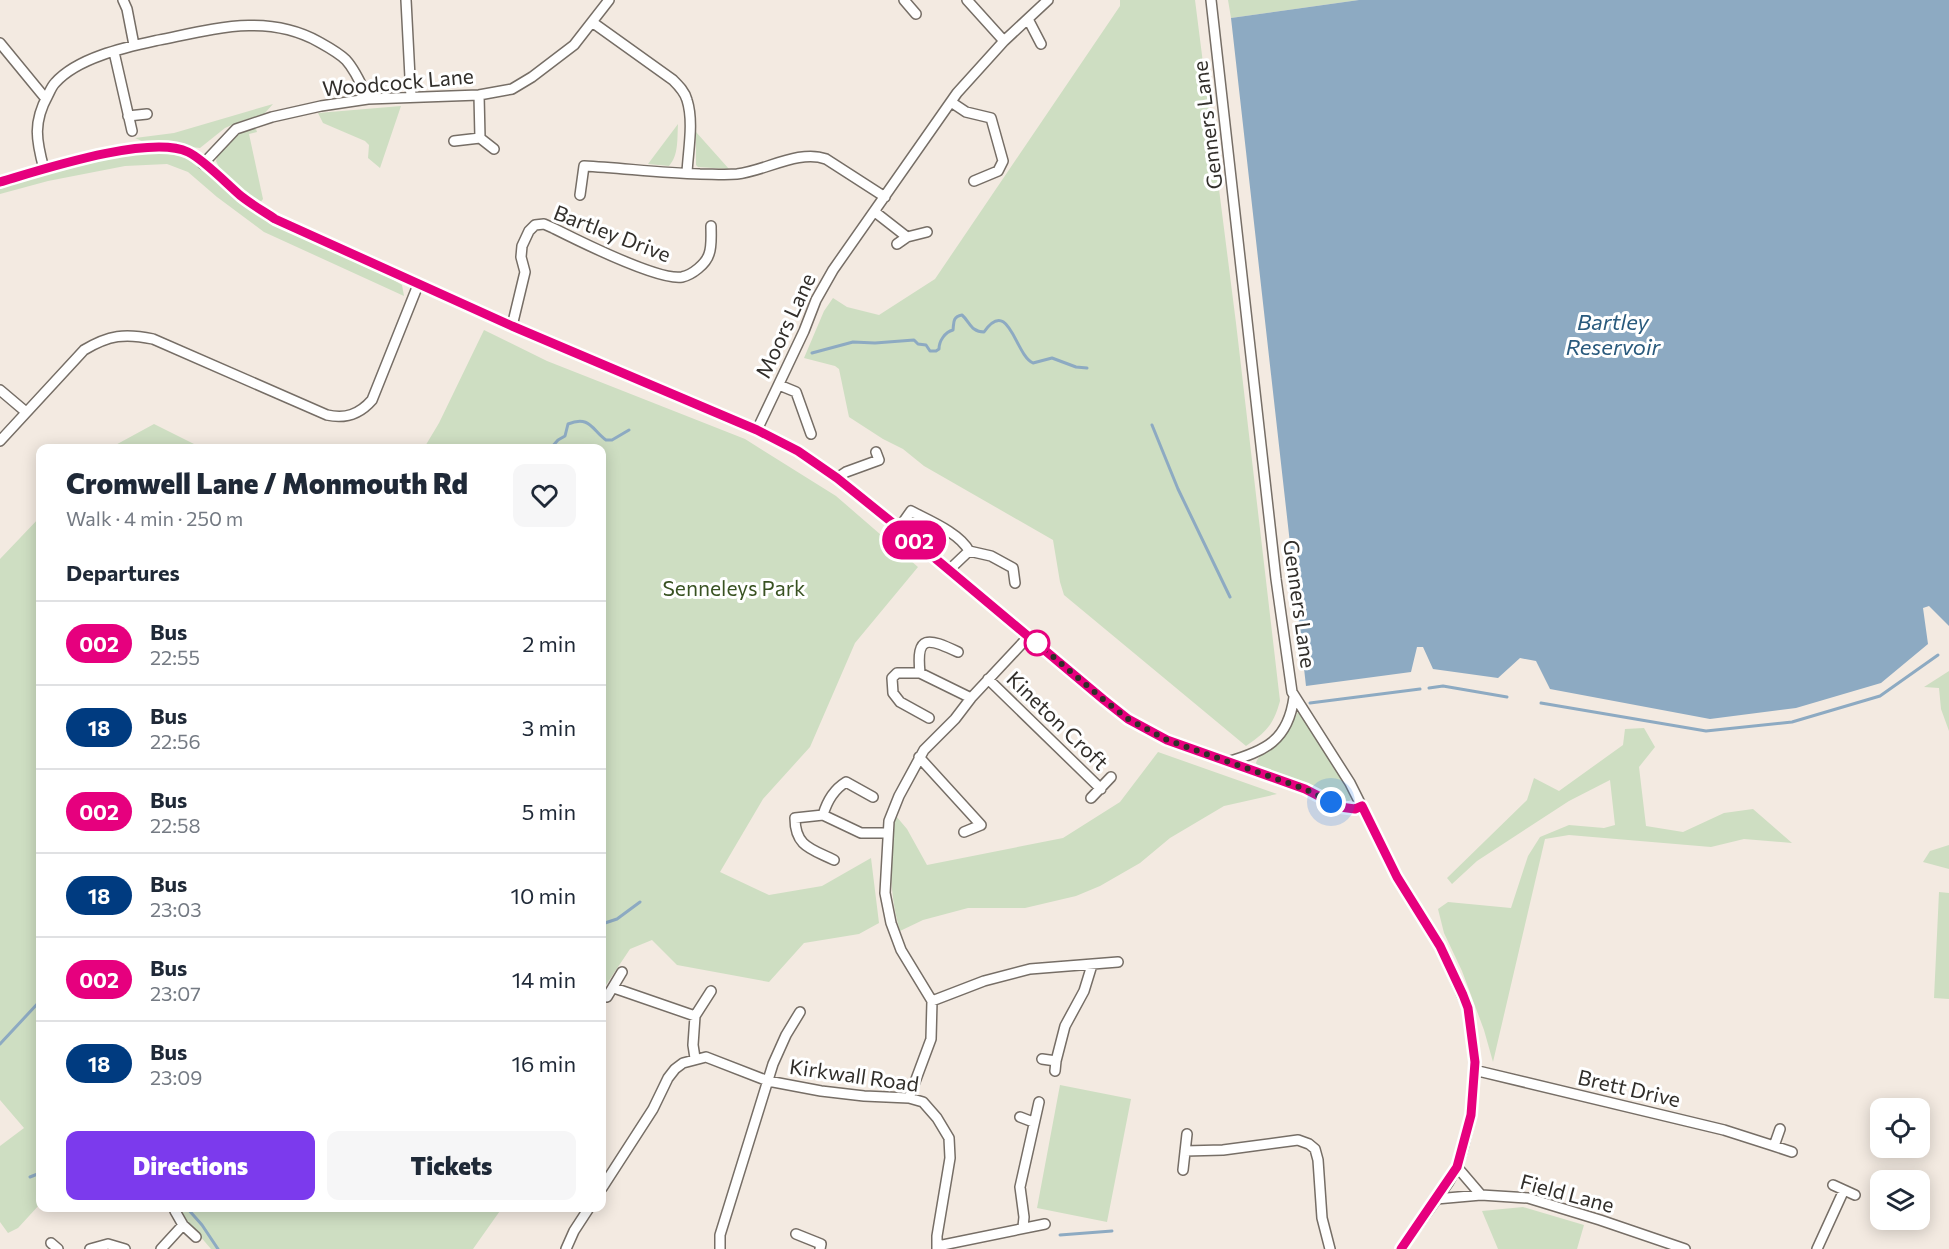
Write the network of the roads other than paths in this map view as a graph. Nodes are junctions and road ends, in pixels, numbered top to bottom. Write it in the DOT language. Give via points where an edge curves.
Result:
graph roads {
  1 [pos="123,0"];
  2 [pos="406,0"];
  3 [pos="609,0"];
  4 [pos="967,0"];
  5 [pos="1048,0"];
  6 [pos="1211,0"];
  7 [pos="906,1"];
  8 [pos="916,14"];
  9 [pos="1028,19"];
  10 [pos="592,22"];
  11 [pos="1004,41"];
  12 [pos="0,44"];
  13 [pos="1041,44"];
  14 [pos="134,45"];
  15 [pos="114,52"];
  16 [pos="479,95"];
  17 [pos="411,97"];
  18 [pos="46,99"];
  19 [pos="368,99"];
  20 [pos="951,102"];
  21 [pos="147,114"];
  22 [pos="128,116"];
  23 [pos="132,131"];
  24 [pos="480,138"];
  25 [pos="454,141"];
  26 [pos="494,149"];
  27 [pos="203,164"];
  28 [pos="44,169"];
  29 [pos="687,173"];
  30 [pos="974,180"];
  31 [pos="0,182"];
  32 [pos="580,195"];
  33 [pos="885,197"];
  34 [pos="875,212"];
  35 [pos="711,226"];
  36 [pos="927,232"];
  37 [pos="907,237"];
  38 [pos="897,244"];
  39 [pos="418,285"];
  40 [pos="512,326"];
  41 [pos="778,385"];
  42 [pos="0,390"];
  43 [pos="26,412"];
  44 [pos="757,430"];
  45 [pos="812,434"];
  46 [pos="0,441"];
  47 [pos="876,452"];
  48 [pos="837,478"];
  49 [pos="899,528"];
  50 [pos="969,551"];
  51 [pos="949,570"];
  52 [pos="1015,583"];
  53 [pos="1029,636"];
  54 [pos="958,652"];
  55 [pos="920,673"];
  56 [pos="988,680"];
  57 [pos="1294,697"];
  58 [pos="971,698"];
  59 [pos="929,718"];
  60 [pos="919,758"];
  61 [pos="1227,762"];
  62 [pos="1111,777"];
  63 [pos="1101,789"];
  64 [pos="873,797"];
  65 [pos="1091,798"];
  66 [pos="1362,806"];
  67 [pos="823,815"];
  68 [pos="964,832"];
  69 [pos="887,833"];
  70 [pos="834,860"];
  71 [pos="1118,962"];
  72 [pos="1092,965"];
  73 [pos="622,972"];
  74 [pos="614,988"];
  75 [pos="711,991"];
  76 [pos="607,997"];
  77 [pos="932,1001"];
  78 [pos="800,1012"];
  79 [pos="695,1016"];
  80 [pos="782,1019"];
  81 [pos="791,1026"];
  82 [pos="695,1058"];
  83 [pos="1042,1059"];
  84 [pos="1474,1070"];
  85 [pos="768,1081"];
  86 [pos="909,1098"];
  87 [pos="1039,1102"];
  88 [pos="1020,1117"];
  89 [pos="1033,1122"];
  90 [pos="1780,1129"];
  91 [pos="1187,1134"];
  92 [pos="1774,1146"];
  93 [pos="1185,1151"];
  94 [pos="1792,1152"];
  95 [pos="1457,1167"];
  96 [pos="1183,1170"];
  97 [pos="606,1182"];
  98 [pos="1833,1185"];
  99 [pos="1844,1190"];
  100 [pos="1481,1195"];
  101 [pos="1855,1195"];
  102 [pos="1436,1199"];
  103 [pos="176,1212"];
  104 [pos="586,1212"];
  105 [pos="1045,1224"];
  106 [pos="183,1225"];
  107 [pos="1023,1227"];
  108 [pos="796,1234"];
  109 [pos="195,1237"];
  110 [pos="938,1248"];
  111 [pos="90,1249"];
  112 [pos="125,1249"];
  113 [pos="161,1249"];
  114 [pos="566,1249"];
  115 [pos="720,1249"];
  116 [pos="820,1249"];
  117 [pos="1330,1249"];
  118 [pos="1401,1249"];
  119 [pos="1685,1249"];
  120 [pos="1817,1249"];
  1 -- 14 [label="street"];
  2 -- 17 [label="street"];
  3 -- 10 [label="street, Woodcock Lane"];
  4 -- 11 [label="street"];
  5 -- 9 [label="street, Moors Lane"];
  6 -- 57 [label="street, Genners Lane" via="1276,579"];
  7 -- 8 [label="street"];
  9 -- 11 [label="street, Moors Lane"];
  9 -- 13 [label="street"];
  10 -- 16 [label="street, Woodcock Lane" via="574,45 532,78 512,89"];
  10 -- 29 [label="street" via="673,80 683,92 690,121"];
  11 -- 20 [label="street, Moors Lane"];
  12 -- 18 [label="street"];
  14 -- 15 [label="street"];
  14 -- 19 [label="street" via="233,26 288,29 311,37 345,59"];
  15 -- 18 [label="street" via="69,72 55,83"];
  15 -- 22 [label="street"];
  16 -- 17 [label="street, Woodcock Lane"];
  16 -- 24 [label="street"];
  17 -- 19 [label="street, Woodcock Lane"];
  18 -- 28 [label="street" via="37,122"];
  19 -- 27 [label="street, Woodcock Lane" via="272,117 236,129"];
  20 -- 30 [label="street" via="966,112 991,118 1003,161 998,171"];
  20 -- 33 [label="street, Moors Lane"];
  21 -- 22 [label="street"];
  22 -- 23 [label="street"];
  24 -- 25 [label="street"];
  24 -- 26 [label="street"];
  27 -- 28 [label="street" via="179,149 135,149"];
  27 -- 39 [label="street" via="275,219"];
  28 -- 31 [label="street"];
  29 -- 32 [label="street" via="584,166"];
  29 -- 33 [label="street" via="753,172 798,157 817,156"];
  33 -- 34 [label="street, Moors Lane"];
  34 -- 37 [label="street"];
  34 -- 41 [label="street, Moors Lane" via="816,300"];
  35 -- 40 [label="street, Bartley Drive" via="709,255 701,266 683,277 670,277 614,257 544,224 536,225 522,246 525,272"];
  36 -- 37 [label="street"];
  37 -- 38 [label="street"];
  39 -- 40 [label="street"];
  39 -- 43 [label="street" via="372,400 360,411 342,418 327,415 153,339 125,335 97,342 84,350"];
  40 -- 44 [label="street"];
  41 -- 44 [label="street, Moors Lane"];
  41 -- 45 [label="street" via="796,392"];
  42 -- 43 [label="street"];
  43 -- 46 [label="street"];
  44 -- 48 [label="street" via="798,451"];
  47 -- 48 [label="street" via="879,460"];
  48 -- 49 [label="street"];
  49 -- 50 [label="street" via="911,511 952,534"];
  49 -- 51 [label="street"];
  50 -- 51 [label="street"];
  50 -- 52 [label="street" via="991,556 1013,568"];
  51 -- 53 [label="street"];
  53 -- 56 [label="street"];
  53 -- 61 [label="street" via="1128,719 1167,740"];
  54 -- 55 [label="street" via="928,641 918,655"];
  55 -- 58 [label="street"];
  55 -- 59 [label="street" via="897,673 892,678 893,693 900,702"];
  56 -- 58 [label="street"];
  56 -- 63 [label="street, Kineton Croft"];
  57 -- 61 [label="street" via="1289,718 1275,741"];
  57 -- 66 [label="street, Genners Lane"];
  58 -- 60 [label="street"];
  60 -- 68 [label="street" via="981,825"];
  60 -- 69 [label="street" via="899,796"];
  61 -- 66 [label="street" via="1305,789 1340,807"];
  62 -- 63 [label="street, Kineton Croft"];
  63 -- 65 [label="street, Kineton Croft"];
  64 -- 67 [label="street" via="846,782 836,789"];
  66 -- 84 [label="street, Genners Lane" via="1463,995 1468,1008"];
  67 -- 69 [label="street" via="861,833"];
  67 -- 70 [label="street" via="795,818 795,828 798,839 808,848"];
  69 -- 77 [label="street" via="885,893 891,923 901,950"];
  71 -- 72 [label="street"];
  72 -- 77 [label="street" via="1030,969"];
  72 -- 83 [label="street" via="1084,992 1065,1026 1056,1066"];
  73 -- 74 [label="street"];
  74 -- 76 [label="street"];
  74 -- 79 [label="street"];
  75 -- 79 [label="street"];
  77 -- 86 [label="street" via="931,1039"];
  78 -- 81 [label="street"];
  79 -- 82 [label="street"];
  80 -- 81 [label="street"];
  81 -- 85 [label="street"];
  82 -- 85 [label="street, Kirkwall Road" via="706,1057"];
  82 -- 97 [label="street" via="682,1063 668,1078"];
  84 -- 92 [label="street, Brett Drive" via="1724,1130"];
  84 -- 95 [label="street, Genners Lane" via="1471,1115"];
  85 -- 86 [label="street, Kirkwall Road" via="821,1091"];
  85 -- 115 [label="street" via="720,1235"];
  86 -- 110 [label="street, Kirkwall Road" via="923,1102 949,1138"];
  87 -- 89 [label="street"];
  88 -- 89 [label="street"];
  89 -- 107 [label="street" via="1020,1187"];
  90 -- 92 [label="street"];
  91 -- 93 [label="street"];
  92 -- 94 [label="street, Brett Drive"];
  93 -- 96 [label="street"];
  93 -- 117 [label="street" via="1298,1140 1309,1144 1318,1160 1322,1218"];
  95 -- 100 [label="street"];
  95 -- 102 [label="street, Genners Lane"];
  98 -- 99 [label="street"];
  99 -- 101 [label="street"];
  99 -- 120 [label="street"];
  100 -- 102 [label="street, Field Lane"];
  100 -- 119 [label="street, Field Lane" via="1528,1198"];
  102 -- 118 [label="street, Genners Lane"];
  103 -- 106 [label="street"];
  104 -- 114 [label="street"];
  105 -- 107 [label="street"];
  106 -- 109 [label="street"];
  106 -- 113 [label="street"];
  107 -- 110 [label="street"];
  108 -- 116 [label="street" via="821,1244"];
  111 -- 112 [label="street" via="108,1244"];
}
